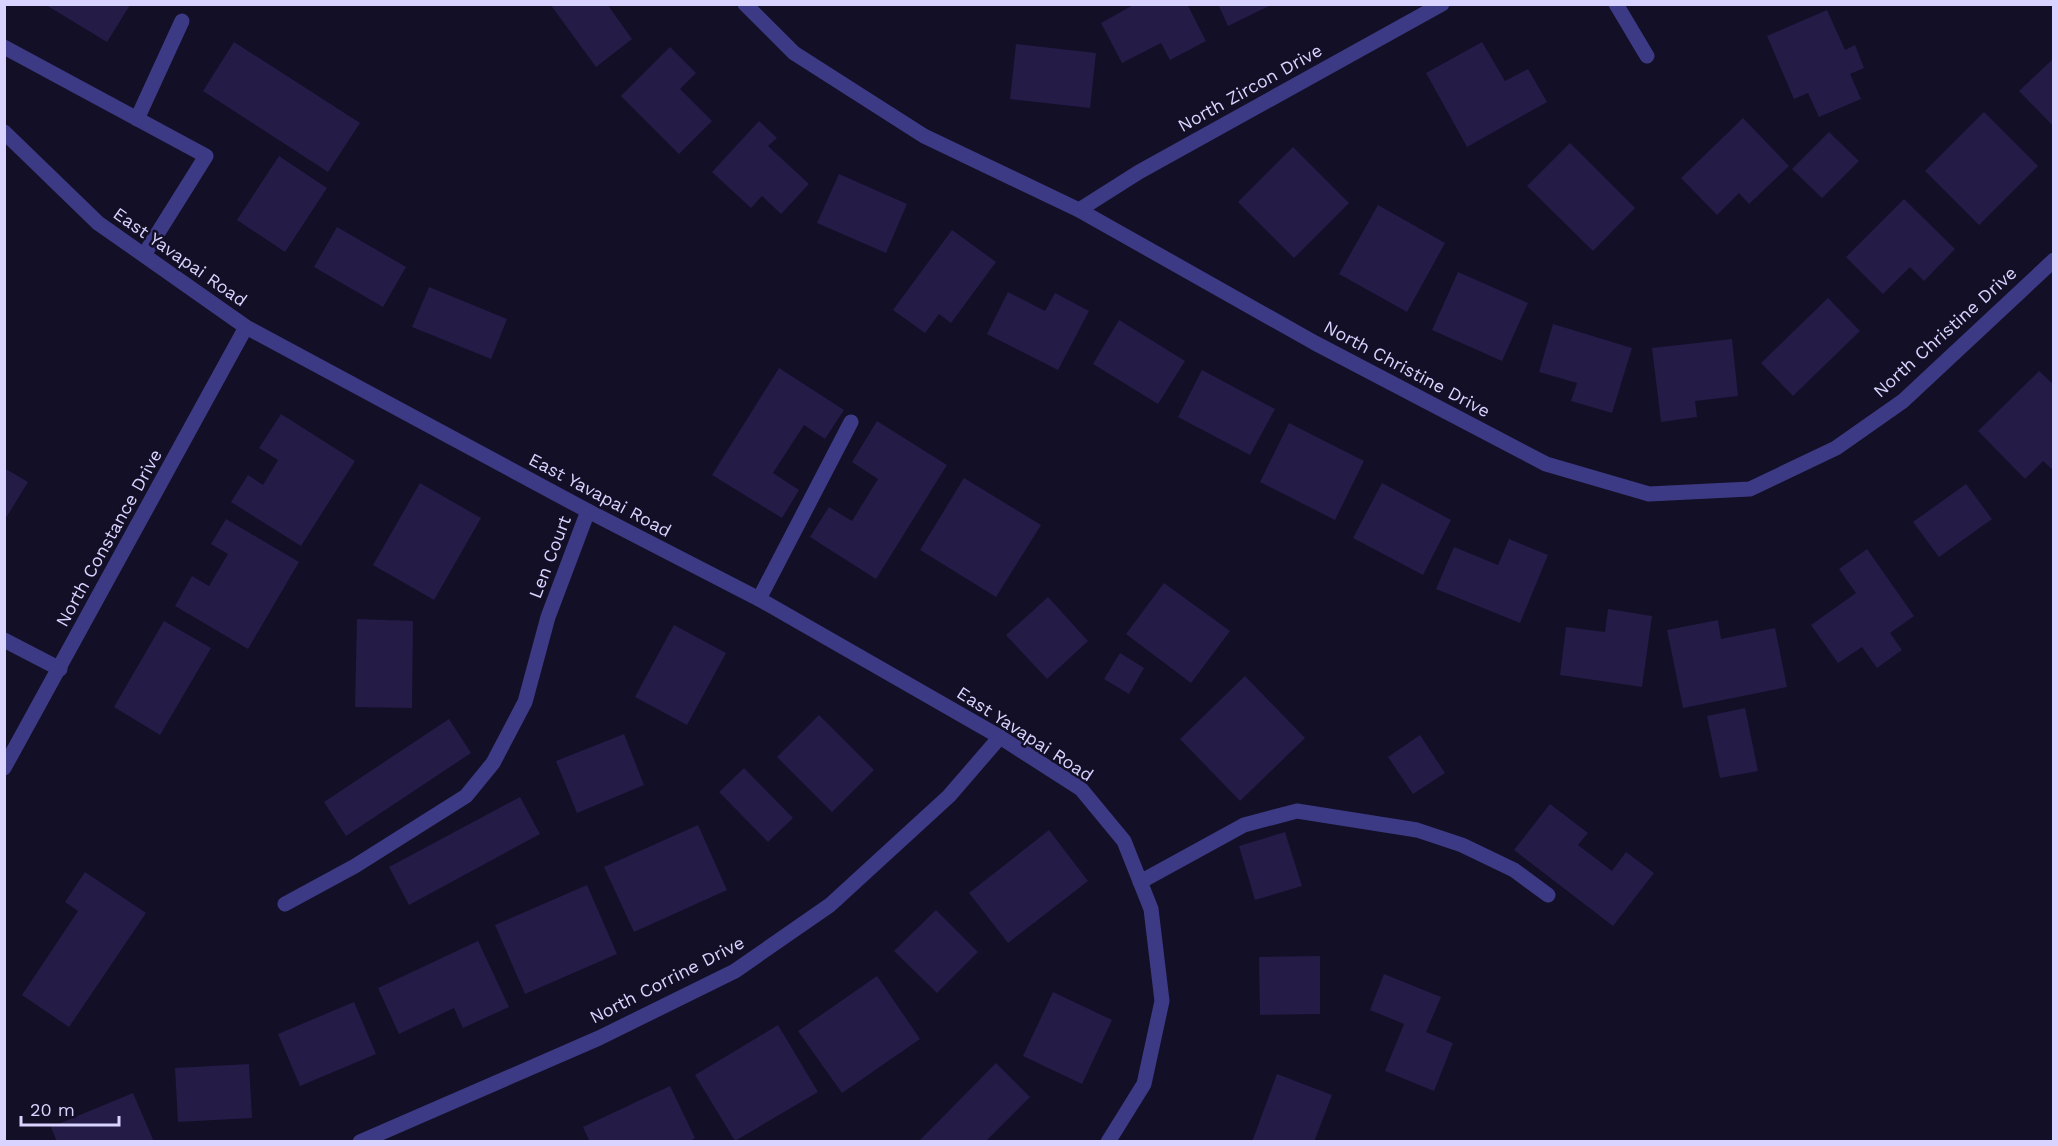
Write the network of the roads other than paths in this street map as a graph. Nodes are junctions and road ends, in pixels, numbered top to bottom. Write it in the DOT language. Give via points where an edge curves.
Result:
graph roads {
  1 [pos="745,4"];
  2 [pos="1442,4"];
  3 [pos="1616,4"];
  4 [pos="182,21"];
  5 [pos="4,47"];
  6 [pos="1647,56"];
  7 [pos="137,119"];
  8 [pos="4,132"];
  9 [pos="1079,210"];
  10 [pos="144,255"];
  11 [pos="2054,260"];
  12 [pos="246,327"];
  13 [pos="851,422"];
  14 [pos="588,512"];
  15 [pos="759,599"];
  16 [pos="4,640"];
  17 [pos="60,669"];
  18 [pos="1000,737"];
  19 [pos="4,768"];
  20 [pos="1140,882"];
  21 [pos="1548,895"];
  22 [pos="285,904"];
  23 [pos="360,1142"];
  24 [pos="1108,1142"];
  1 -- 9 [label="street, North Christine Drive" via="794,53 924,136"];
  2 -- 9 [label="street, North Zircon Drive" via="1139,172"];
  3 -- 6 [label="street"];
  4 -- 7 [label="street"];
  5 -- 7 [label="street"];
  7 -- 10 [label="street" via="206,156"];
  8 -- 10 [label="street, East Yavapai Road" via="98,223"];
  9 -- 11 [label="street, North Christine Drive" via="1315,344 1546,464 1649,494 1750,489 1836,448 1903,401"];
  10 -- 12 [label="street, East Yavapai Road"];
  12 -- 14 [label="street, East Yavapai Road"];
  12 -- 17 [label="street, North Constance Drive"];
  13 -- 15 [label="street"];
  14 -- 15 [label="street, East Yavapai Road"];
  14 -- 22 [label="street, Len Court" via="548,617 525,702 493,763 466,796 355,866"];
  15 -- 18 [label="street, East Yavapai Road"];
  16 -- 17 [label="street"];
  17 -- 19 [label="street, North Constance Drive"];
  18 -- 20 [label="street, East Yavapai Road" via="1081,789 1124,841"];
  18 -- 23 [label="street, North Corrine Drive" via="949,796 830,905 735,971 599,1038"];
  20 -- 21 [label="street" via="1244,825 1297,811 1418,830 1462,845 1514,870"];
  20 -- 24 [label="street, East Yavapai Road" via="1151,909 1162,1001 1144,1084"];
}
